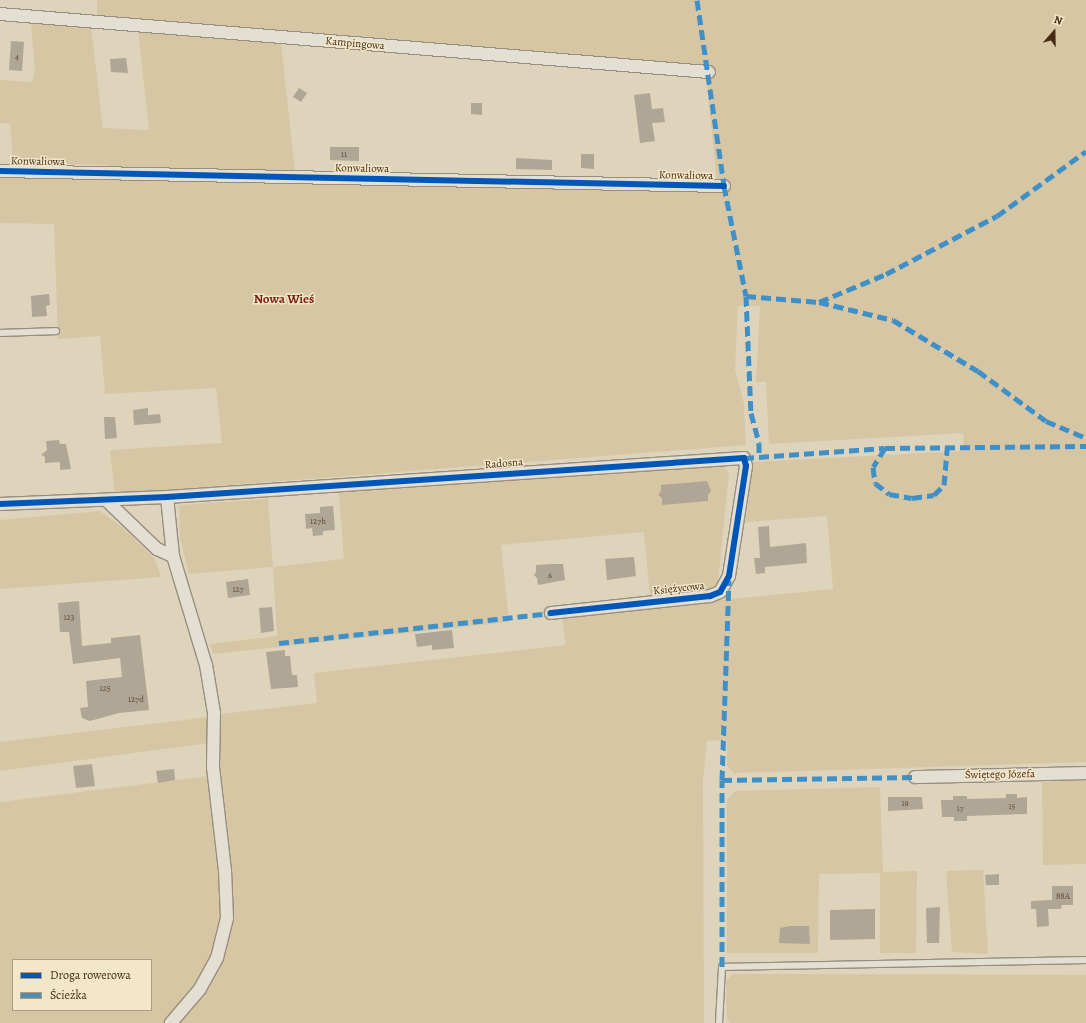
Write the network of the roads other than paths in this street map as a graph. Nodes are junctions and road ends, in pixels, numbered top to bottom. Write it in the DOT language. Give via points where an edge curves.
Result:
graph roads {
  1 [pos="0,14"];
  2 [pos="709,72"];
  3 [pos="0,171"];
  4 [pos="724,186"];
  5 [pos="56,331"];
  6 [pos="0,333"];
  7 [pos="744,458"];
  8 [pos="167,497"];
  9 [pos="106,500"];
  10 [pos="0,504"];
  11 [pos="173,556"];
  12 [pos="551,613"];
  13 [pos="1086,773"];
  14 [pos="915,777"];
  15 [pos="1086,960"];
  16 [pos="171,1023"];
  17 [pos="719,1023"];
  1 -- 2 [label="street, Kampingowa"];
  3 -- 4 [label="street, Konwaliowa"];
  5 -- 6 [label="lane"];
  7 -- 8 [label="street, Radosna"];
  7 -- 12 [label="street, Księżycowa" via="746,466 729,576 720,592 710,596"];
  8 -- 9 [label="street, Radosna"];
  8 -- 11 [label="street"];
  9 -- 10 [label="street, Radosna"];
  9 -- 11 [label="street" via="157,549"];
  11 -- 16 [label="street" via="206,665 214,713 213,767 225,870 227,918 217,958 200,989"];
  13 -- 14 [label="street, Świętego Józefa"];
  15 -- 17 [label="lane" via="722,967"];
}
